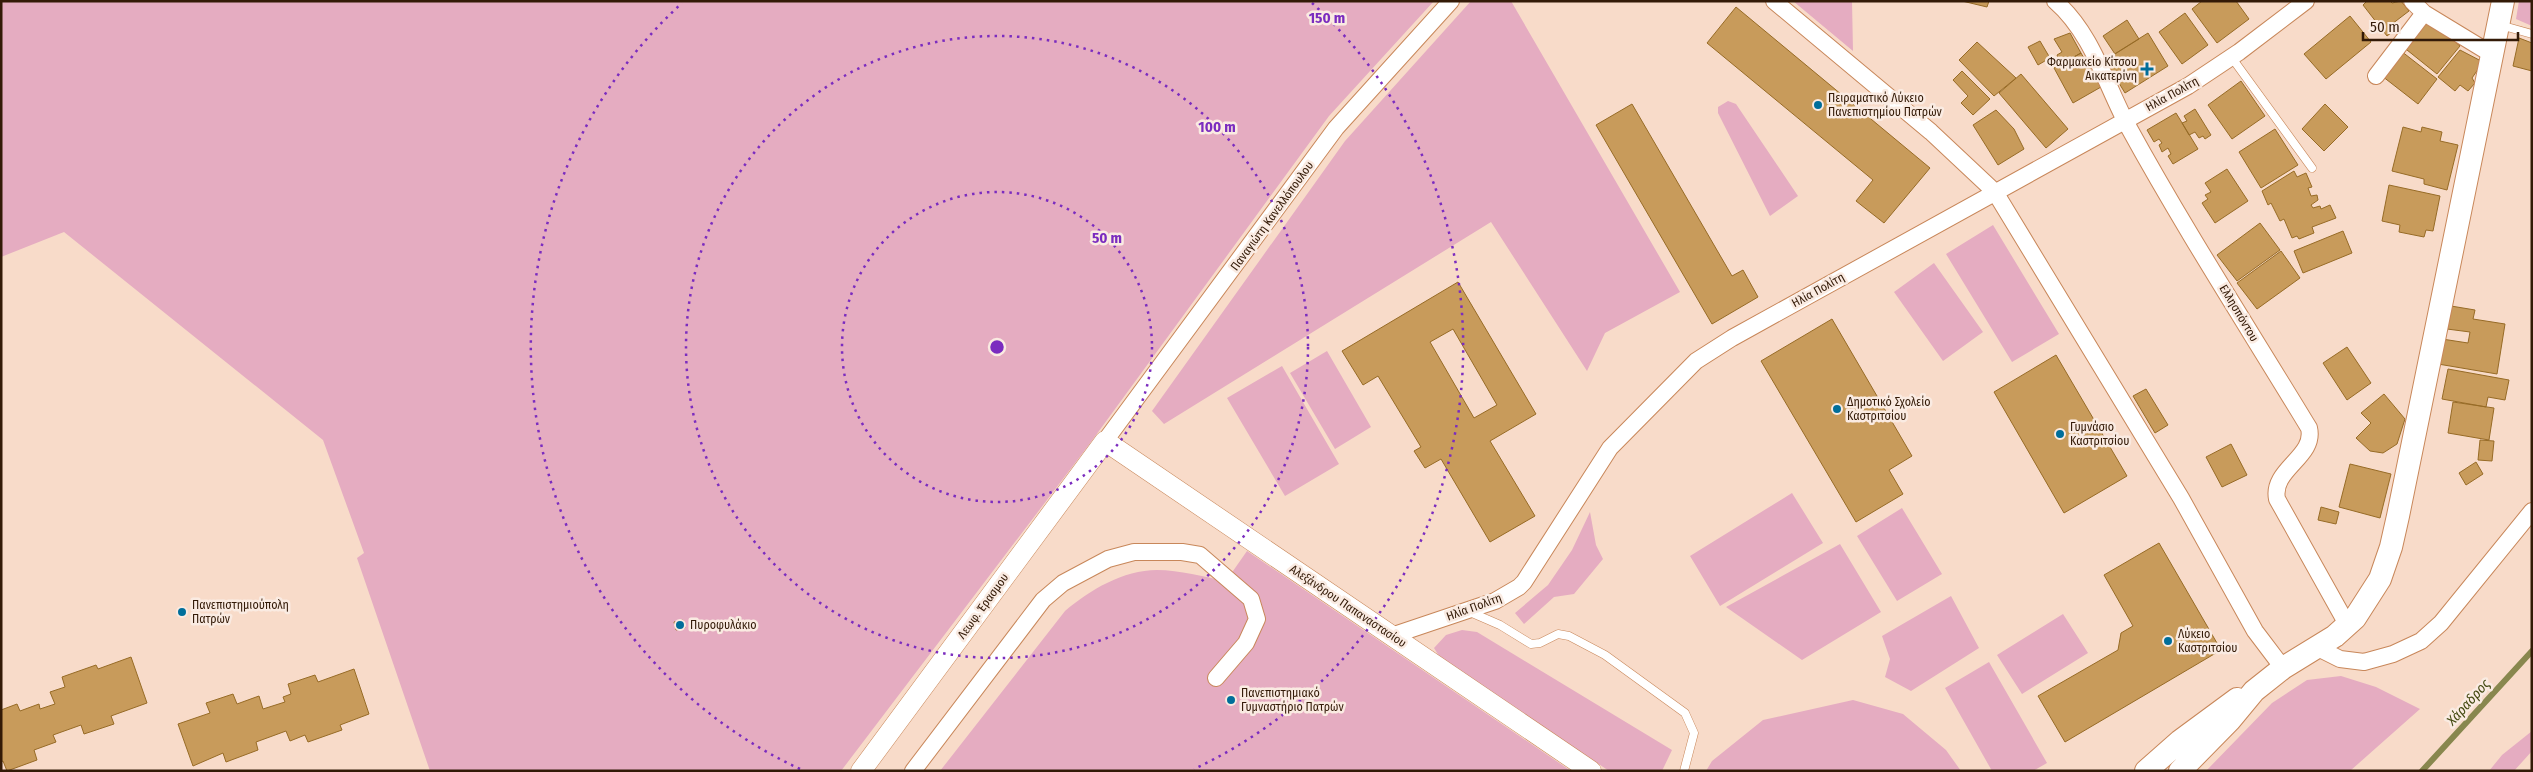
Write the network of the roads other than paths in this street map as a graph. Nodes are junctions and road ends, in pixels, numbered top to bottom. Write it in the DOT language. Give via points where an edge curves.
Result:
graph roads {
  1 [pos="1451,1"];
  2 [pos="1774,1"];
  3 [pos="2055,1"];
  4 [pos="2306,1"];
  5 [pos="2503,1"];
  6 [pos="2418,7"];
  7 [pos="2499,24"];
  8 [pos="2532,34"];
  9 [pos="2493,55"];
  10 [pos="2232,58"];
  11 [pos="2376,76"];
  12 [pos="2125,120"];
  13 [pos="2312,168"];
  14 [pos="1995,192"];
  15 [pos="1105,441"];
  16 [pos="2532,511"];
  17 [pos="1467,610"];
  18 [pos="2348,626"];
  19 [pos="1391,636"];
  20 [pos="2318,648"];
  21 [pos="2283,668"];
  22 [pos="1216,678"];
  23 [pos="2254,691"];
  24 [pos="861,771"];
  25 [pos="913,771"];
  26 [pos="1591,771"];
  27 [pos="1684,771"];
  28 [pos="2146,771"];
  29 [pos="2180,771"];
  1 -- 15 [label="street, Παναγιώτη Κανελλόπουλου" via="1336,128"];
  2 -- 14 [label="street" via="1931,132"];
  3 -- 12 [label="street, Ελλησπόντου" via="2083,36"];
  4 -- 10 [label="street, Ηλία Πολίτη"];
  5 -- 7 [label="main road"];
  6 -- 9 [label="street"];
  6 -- 11 [label="street"];
  7 -- 8 [label="lane"];
  7 -- 9 [label="main road"];
  9 -- 18 [label="main road" via="2391,547 2380,579"];
  10 -- 12 [label="street, Ηλία Πολίτη"];
  10 -- 13 [label="lane"];
  12 -- 14 [label="street, Ηλία Πολίτη"];
  12 -- 18 [label="street, Ελλησπόντου" via="2309,428 2312,437 2308,446 2275,490"];
  14 -- 17 [label="street, Ηλία Πολίτη" via="1696,361 1610,448 1524,582 1495,601"];
  14 -- 21 [label="street" via="2185,506 2255,632"];
  15 -- 19 [label="street, Αλεξάνδρου Παπαναστασίου"];
  15 -- 24 [label="street, Λεωφ. Έρασμου"];
  16 -- 20 [label="street" via="2427,637 2371,662 2350,662"];
  17 -- 19 [label="street, Ηλία Πολίτη"];
  17 -- 27 [label="lane" via="1531,644 1558,634 1569,636 1605,655 1685,713 1694,732"];
  18 -- 20 [label="main road"];
  19 -- 26 [label="street, Αλεξάνδρου Παπαναστασίου"];
  20 -- 21 [label="main road"];
  21 -- 23 [label="main road"];
  22 -- 25 [label="street" via="1246,643 1257,619 1251,599 1200,555 1134,552 1108,559 1062,583 1043,600"];
  23 -- 28 [label="main road" via="2219,711"];
  23 -- 29 [label="main road"];
}
